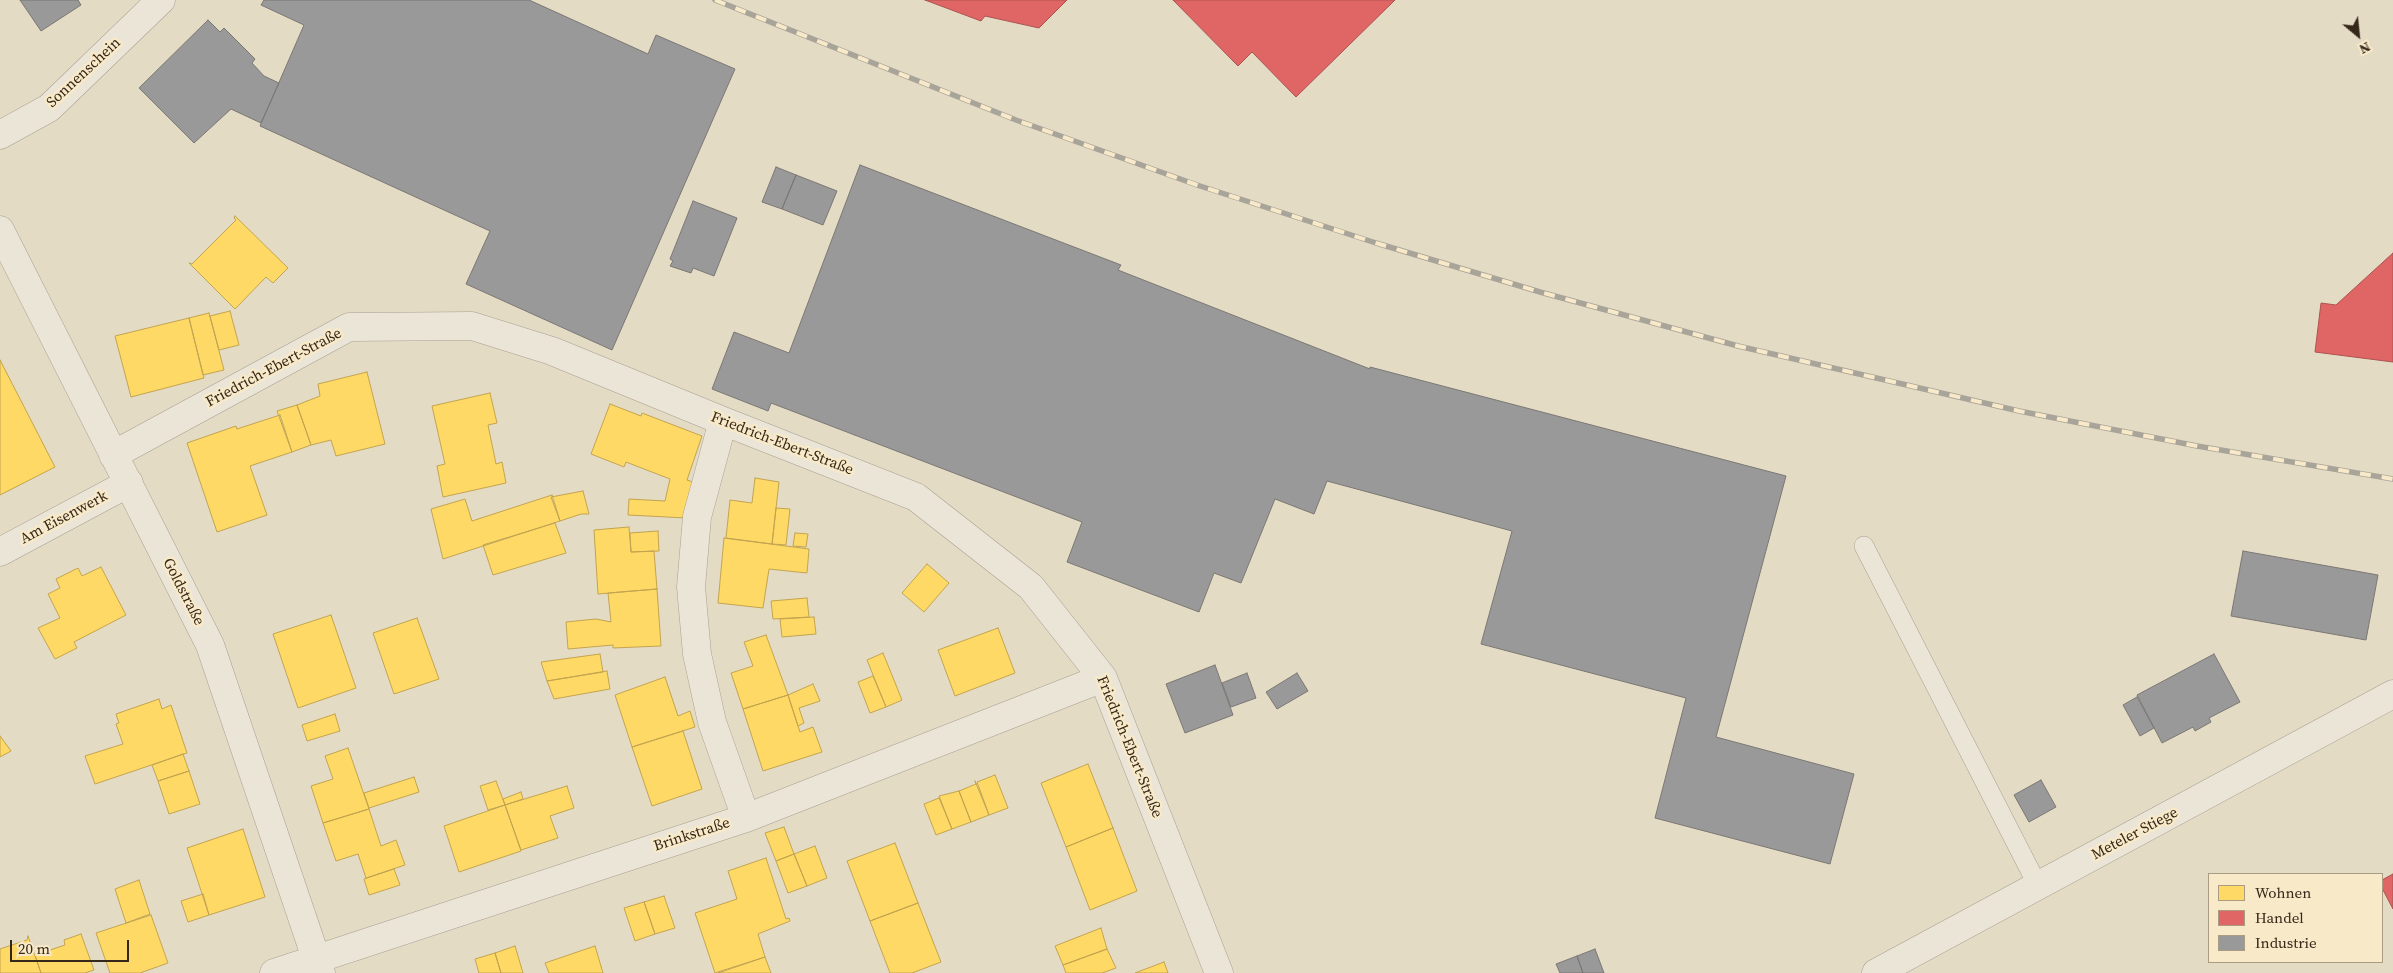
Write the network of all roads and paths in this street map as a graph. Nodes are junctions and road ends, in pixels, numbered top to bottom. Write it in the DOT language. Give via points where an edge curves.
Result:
graph roads {
  1 [pos="161,0"];
  2 [pos="0,135"];
  3 [pos="0,230"];
  4 [pos="723,421"];
  5 [pos="114,455"];
  6 [pos="129,483"];
  7 [pos="1864,546"];
  8 [pos="0,552"];
  9 [pos="1103,678"];
  10 [pos="2393,694"];
  11 [pos="746,818"];
  12 [pos="2038,886"];
  13 [pos="318,966"];
  14 [pos="274,973"];
  15 [pos="1219,973"];
  16 [pos="1876,973"];
  1 -- 2 [label="street, Sonnenschein" via="49,108"];
  3 -- 5 [label="street, Goldstraße"];
  4 -- 5 [label="street, Friedrich-Ebert-Straße" via="552,351 472,326 349,327"];
  4 -- 9 [label="street, Friedrich-Ebert-Straße" via="916,497 1031,587"];
  4 -- 11 [label="street" via="697,517 691,587 697,654 712,722"];
  5 -- 6 [label="street, Goldstraße"];
  6 -- 8 [label="street, Am Eisenwerk"];
  6 -- 13 [label="street, Goldstraße" via="210,645"];
  7 -- 12 [label="lane"];
  9 -- 11 [label="street, Brinkstraße"];
  9 -- 15 [label="street, Friedrich-Ebert-Straße"];
  10 -- 12 [label="street, Meteler Stiege"];
  11 -- 13 [label="street, Brinkstraße"];
  12 -- 16 [label="street, Meteler Stiege"];
  13 -- 14 [label="street, Brinkstraße"];
}
